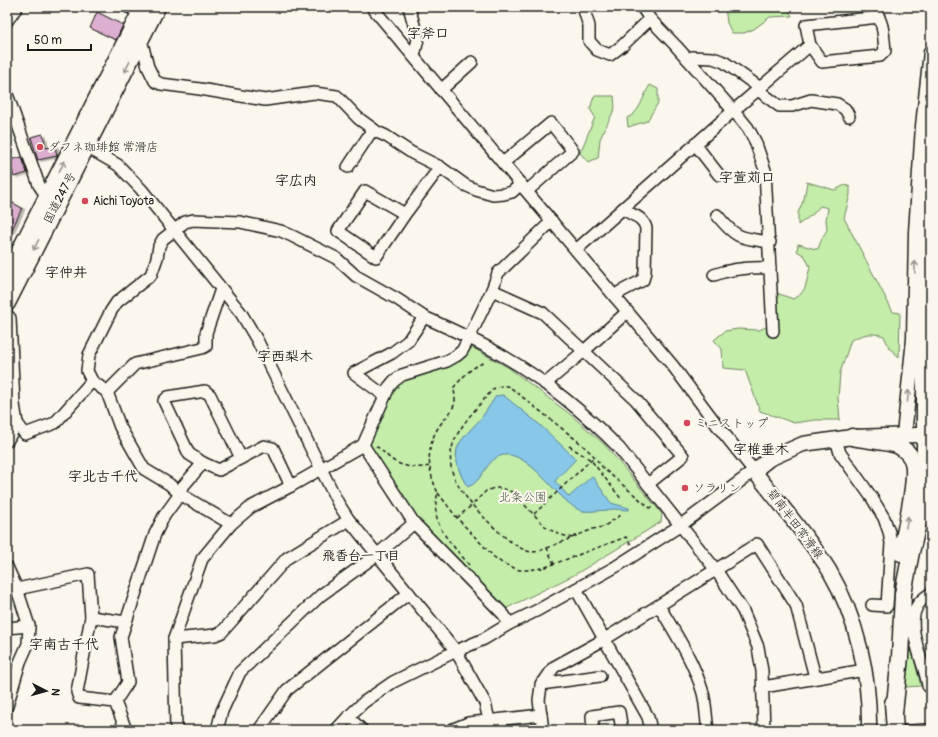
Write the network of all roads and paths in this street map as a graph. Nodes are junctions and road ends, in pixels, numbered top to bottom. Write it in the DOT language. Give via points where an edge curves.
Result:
graph roads {
  1 [pos="17,7"];
  2 [pos="157,7"];
  3 [pos="372,7"];
  4 [pos="409,7"];
  5 [pos="583,7"];
  6 [pos="642,7"];
  7 [pos="872,7"];
  8 [pos="137,8"];
  9 [pos="879,17"];
  10 [pos="650,19"];
  11 [pos="7,21"];
  12 [pos="139,42"];
  13 [pos="810,45"];
  14 [pos="931,52"];
  15 [pos="414,56"];
  16 [pos="688,59"];
  17 [pos="472,62"];
  18 [pos="759,88"];
  19 [pos="441,90"];
  20 [pos="7,94"];
  21 [pos="733,111"];
  22 [pos="931,115"];
  23 [pos="850,116"];
  24 [pos="373,129"];
  25 [pos="81,143"];
  26 [pos="695,144"];
  27 [pos="503,163"];
  28 [pos="348,167"];
  29 [pos="440,167"];
  30 [pos="719,175"];
  31 [pos="524,188"];
  32 [pos="48,194"];
  33 [pos="623,209"];
  34 [pos="405,214"];
  35 [pos="717,215"];
  36 [pos="552,221"];
  37 [pos="175,230"];
  38 [pos="770,242"];
  39 [pos="576,250"];
  40 [pos="770,268"];
  41 [pos="714,275"];
  42 [pos="7,276"];
  43 [pos="221,289"];
  44 [pos="492,290"];
  45 [pos="615,297"];
  46 [pos="7,303"];
  47 [pos="627,312"];
  48 [pos="7,315"];
  49 [pos="424,317"];
  50 [pos="773,331"];
  51 [pos="470,338"];
  52 [pos="584,351"];
  53 [pos="486,362"];
  54 [pos="92,381"];
  55 [pos="545,384"];
  56 [pos="107,392"];
  57 [pos="385,396"];
  58 [pos="18,424"];
  59 [pos="852,437"];
  60 [pos="836,439"];
  61 [pos="7,442"];
  62 [pos="569,446"];
  63 [pos="364,447"];
  64 [pos="594,457"];
  65 [pos="241,458"];
  66 [pos="591,460"];
  67 [pos="203,463"];
  68 [pos="429,466"];
  69 [pos="321,468"];
  70 [pos="754,471"];
  71 [pos="648,484"];
  72 [pos="291,486"];
  73 [pos="179,493"];
  74 [pos="438,493"];
  75 [pos="622,500"];
  76 [pos="656,503"];
  77 [pos="472,505"];
  78 [pos="534,514"];
  79 [pos="621,515"];
  80 [pos="457,518"];
  81 [pos="349,520"];
  82 [pos="231,524"];
  83 [pos="414,524"];
  84 [pos="681,525"];
  85 [pos="573,538"];
  86 [pos="632,547"];
  87 [pos="547,548"];
  88 [pos="378,554"];
  89 [pos="554,564"];
  90 [pos="7,567"];
  91 [pos="473,569"];
  92 [pos="716,570"];
  93 [pos="17,589"];
  94 [pos="576,589"];
  95 [pos="409,593"];
  96 [pos="931,593"];
  97 [pos="872,605"];
  98 [pos="659,606"];
  99 [pos="91,617"];
  100 [pos="126,622"];
  101 [pos="509,624"];
  102 [pos="29,626"];
  103 [pos="7,628"];
  104 [pos="174,638"];
  105 [pos="605,639"];
  106 [pos="456,651"];
  107 [pos="865,670"];
  108 [pos="600,676"];
  109 [pos="815,677"];
  110 [pos="541,684"];
  111 [pos="928,686"];
  112 [pos="763,687"];
  113 [pos="115,702"];
  114 [pos="7,706"];
  115 [pos="894,713"];
  116 [pos="541,715"];
  117 [pos="348,717"];
  118 [pos="490,725"];
  119 [pos="126,730"];
  120 [pos="176,730"];
  121 [pos="217,730"];
  122 [pos="259,730"];
  123 [pos="336,730"];
  124 [pos="362,730"];
  125 [pos="450,730"];
  126 [pos="543,730"];
  127 [pos="593,730"];
  128 [pos="622,730"];
  129 [pos="651,730"];
  130 [pos="708,730"];
  131 [pos="764,730"];
  132 [pos="869,730"];
  133 [pos="895,730"];
  1 -- 11 [label="street"];
  2 -- 12 [label="highway, 国道247号"];
  3 -- 15 [label="street"];
  4 -- 15 [label="street" via="418,39"];
  5 -- 10 [label="street" via="589,26 589,41 597,50 610,55"];
  6 -- 10 [label="street"];
  7 -- 9 [label="street"];
  8 -- 25 [label="highway, 国道247号"];
  9 -- 13 [label="street" via="806,25"];
  9 -- 13 [label="street" via="885,51 880,56 822,62"];
  10 -- 16 [label="street"];
  12 -- 24 [label="street" via="155,81 161,84 265,100 314,93 337,96 358,118"];
  12 -- 25 [label="highway, 国道247号, one-way"];
  13 -- 18 [label="street"];
  59 -- 14 [label="main road, one-way" via="911,435 916,232"];
  15 -- 19 [label="street"];
  16 -- 18 [label="street" via="718,59 740,72"];
  16 -- 21 [label="street"];
  17 -- 19 [label="street"];
  18 -- 21 [label="street"];
  18 -- 23 [label="street" via="779,106 792,106 811,100 837,104 845,108"];
  19 -- 27 [label="street"];
  20 -- 32 [label="street" via="39,185"];
  21 -- 26 [label="street"];
  21 -- 38 [label="street" via="748,128 764,164"];
  22 -- 115 [label="highway" via="925,295 925,484 903,594"];
  24 -- 28 [label="street"];
  24 -- 29 [label="street"];
  32 -- 25 [label="highway, 国道247号, one-way"];
  25 -- 37 [label="street" via="118,165 142,189"];
  25 -- 46 [label="highway, 国道247号, one-way"];
  26 -- 30 [label="street"];
  26 -- 33 [label="street"];
  27 -- 31 [label="street"];
  27 -- 31 [label="street" via="552,122 573,151"];
  29 -- 31 [label="street" via="465,185 485,194 504,194"];
  29 -- 34 [label="street"];
  31 -- 36 [label="street"];
  32 -- 42 [label="highway, 国道247号"];
  33 -- 39 [label="street"];
  33 -- 45 [label="street" via="640,217 645,224 645,272 643,280"];
  34 -- 34 [label="street" via="376,257 338,231 365,191"];
  35 -- 38 [label="street" via="730,231 740,236"];
  36 -- 39 [label="street"];
  36 -- 44 [label="street" via="498,273"];
  37 -- 43 [label="street"];
  37 -- 49 [label="street" via="185,222 193,220 240,222 280,231 336,258 356,276"];
  37 -- 54 [label="street" via="163,239 159,246 151,275 117,302 111,311 89,355 87,371"];
  38 -- 40 [label="street"];
  39 -- 45 [label="street"];
  40 -- 41 [label="street" via="730,270"];
  40 -- 50 [label="street"];
  43 -- 56 [label="street" via="206,333 206,346 135,364"];
  43 -- 69 [label="street" via="241,313 257,340"];
  44 -- 51 [label="street"];
  44 -- 52 [label="street" via="543,313"];
  45 -- 47 [label="street"];
  47 -- 52 [label="street"];
  47 -- 70 [label="street" via="673,366"];
  48 -- 58 [label="street" via="10,318 14,404"];
  49 -- 51 [label="street"];
  49 -- 57 [label="street" via="408,341 392,353 354,373"];
  51 -- 55 [label="street" via="502,355"];
  51 -- 57 [label="street" via="462,351 452,359 402,375 394,381"];
  52 -- 55 [label="street"];
  52 -- 71 [label="street" via="636,400 683,456"];
  53 -- 68 [label="path" via="478,364 454,387 454,408 435,434 430,449"];
  54 -- 56 [label="street"];
  54 -- 58 [label="street" via="55,423 25,434"];
  55 -- 71 [label="street" via="602,430 620,448"];
  56 -- 73 [label="street" via="120,427 144,469 170,484"];
  57 -- 63 [label="street"];
  58 -- 61 [label="street"];
  59 -- 60 [label="main road"];
  115 -- 59 [label="highway, one-way" via="890,659 892,613 912,497 913,462 905,449 897,445"];
  60 -- 70 [label="main road" via="803,444 769,459"];
  60 -- 97 [label="street" via="840,453 872,498 889,532 891,543 887,606"];
  62 -- 66 [label="path"];
  63 -- 68 [label="path" via="376,446 393,460 407,466"];
  63 -- 69 [label="street"];
  63 -- 83 [label="street"];
  64 -- 66 [label="path"];
  64 -- 76 [label="path" via="604,469 650,508"];
  64 -- 77 [label="path" via="511,388 496,387 455,437 451,450 453,474"];
  65 -- 67 [label="street" via="219,470"];
  65 -- 67 [label="street" via="210,395 205,391 168,397 164,401 188,454"];
  65 -- 72 [label="street" via="264,446 273,448"];
  66 -- 75 [label="path"];
  66 -- 78 [label="path"];
  67 -- 73 [label="street"];
  68 -- 74 [label="path"];
  69 -- 72 [label="street"];
  69 -- 81 [label="street"];
  70 -- 84 [label="street"];
  70 -- 107 [label="main road, 碧南半田常滑線" via="829,570 851,617"];
  71 -- 84 [label="street"];
  72 -- 82 [label="street" via="251,507"];
  73 -- 82 [label="street"];
  73 -- 100 [label="street" via="155,534"];
  74 -- 80 [label="path"];
  74 -- 91 [label="path" via="436,509 442,532"];
  77 -- 78 [label="path" via="486,491 502,488 512,492"];
  77 -- 80 [label="path"];
  77 -- 87 [label="path" via="518,546 532,552"];
  78 -- 85 [label="path" via="547,528"];
  79 -- 85 [label="path" via="603,527"];
  80 -- 89 [label="path" via="502,563 528,570"];
  81 -- 88 [label="street"];
  81 -- 104 [label="street" via="287,558 222,632 216,635"];
  82 -- 104 [label="street" via="202,559"];
  83 -- 88 [label="street"];
  83 -- 101 [label="street" via="504,615"];
  84 -- 92 [label="street"];
  84 -- 94 [label="street"];
  85 -- 87 [label="path"];
  86 -- 89 [label="path" via="626,537"];
  87 -- 89 [label="path"];
  88 -- 95 [label="street"];
  88 -- 121 [label="street" via="321,595 240,672 222,711"];
  90 -- 93 [label="street"];
  92 -- 98 [label="street"];
  92 -- 109 [label="street" via="757,544 796,606"];
  92 -- 112 [label="street" via="743,611 758,647"];
  93 -- 99 [label="street" via="88,574"];
  93 -- 102 [label="street"];
  94 -- 101 [label="street"];
  94 -- 105 [label="street"];
  95 -- 106 [label="street"];
  95 -- 122 [label="street" via="287,690"];
  96 -- 111 [label="street" via="920,601 916,608 913,628"];
  98 -- 105 [label="street"];
  98 -- 130 [label="street" via="696,672 703,695"];
  99 -- 100 [label="street"];
  99 -- 113 [label="street" via="77,692 79,698"];
  100 -- 113 [label="street" via="121,637 128,682"];
  101 -- 106 [label="street" via="484,639"];
  102 -- 103 [label="street"];
  102 -- 114 [label="street" via="28,644"];
  104 -- 120 [label="street"];
  105 -- 110 [label="street" via="554,667"];
  105 -- 129 [label="street" via="648,717"];
  106 -- 117 [label="street" via="393,682"];
  106 -- 118 [label="street" via="485,702"];
  107 -- 109 [label="street"];
  107 -- 132 [label="main road, 碧南半田常滑線"];
  108 -- 110 [label="street"];
  109 -- 112 [label="street"];
  110 -- 116 [label="street"];
  112 -- 131 [label="street"];
  113 -- 119 [label="street"];
  115 -- 133 [label="highway"];
  116 -- 118 [label="street"];
  116 -- 126 [label="street"];
  117 -- 123 [label="street"];
  117 -- 124 [label="street"];
  118 -- 125 [label="street" via="468,723"];
  127 -- 128 [label="street" via="592,716 619,712"];
}
